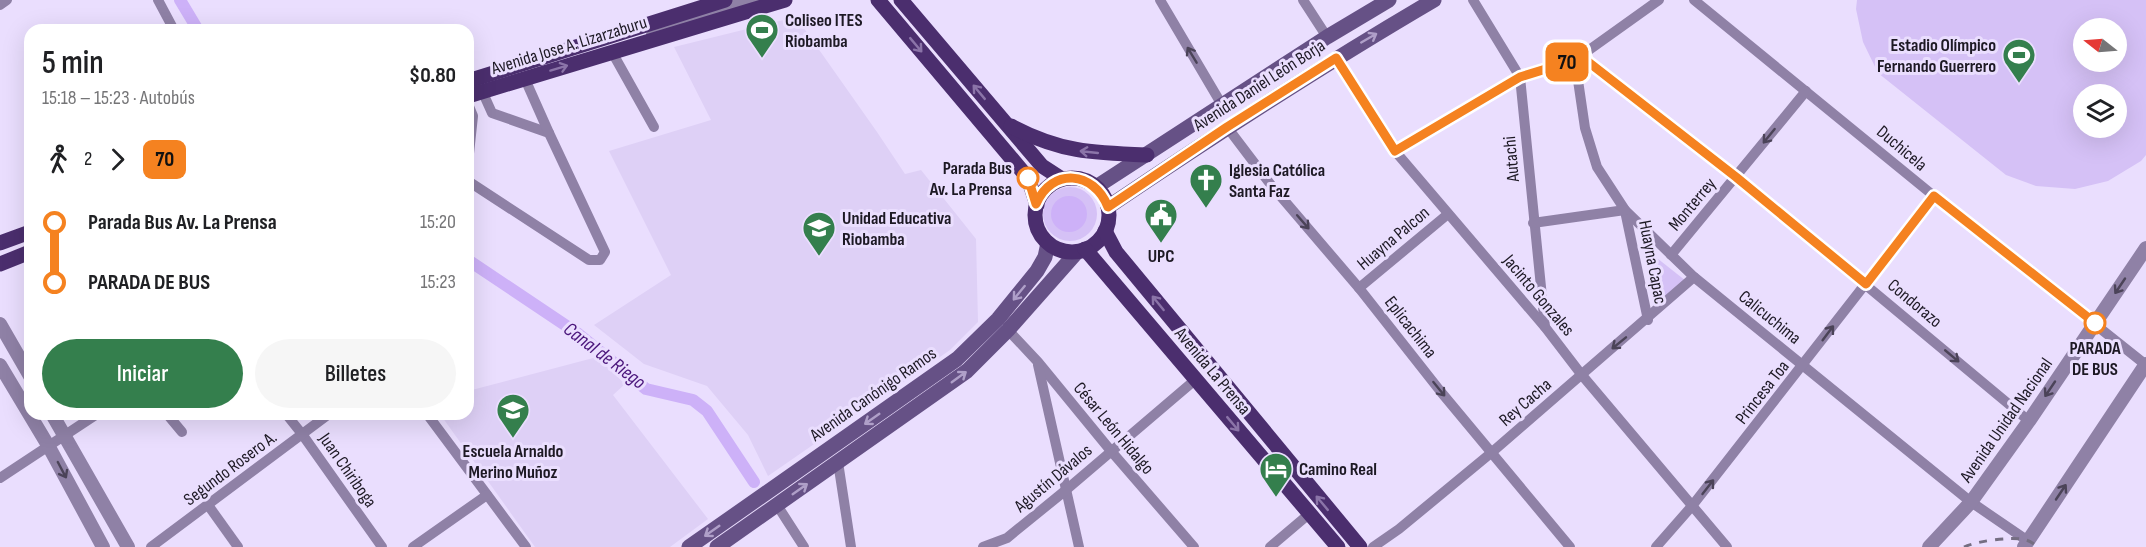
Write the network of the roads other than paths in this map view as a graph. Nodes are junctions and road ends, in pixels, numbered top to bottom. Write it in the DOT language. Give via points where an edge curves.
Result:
graph roads {
  1 [pos="7,0"];
  2 [pos="158,0"];
  3 [pos="724,0"];
  4 [pos="756,0"];
  5 [pos="785,0"];
  6 [pos="878,0"];
  7 [pos="901,0"];
  8 [pos="1160,0"];
  9 [pos="1303,0"];
  10 [pos="1389,0"];
  11 [pos="1434,0"];
  12 [pos="1473,0"];
  13 [pos="1659,0"];
  14 [pos="1694,0"];
  15 [pos="0,4"];
  16 [pos="171,24"];
  17 [pos="673,25"];
  18 [pos="622,32"];
  19 [pos="1327,37"];
  20 [pos="619,50"];
  21 [pos="1584,52"];
  22 [pos="1336,58"];
  23 [pos="1575,60"];
  24 [pos="1520,77"];
  25 [pos="474,79"];
  26 [pos="525,79"];
  27 [pos="1806,91"];
  28 [pos="483,93"];
  29 [pos="474,95"];
  30 [pos="1222,105"];
  31 [pos="1004,122"];
  32 [pos="654,127"];
  33 [pos="1227,127"];
  34 [pos="549,133"];
  35 [pos="1395,151"];
  36 [pos="1147,155"];
  37 [pos="1736,177"];
  38 [pos="1062,179"];
  39 [pos="474,185"];
  40 [pos="1096,187"];
  41 [pos="1934,196"];
  42 [pos="1036,204"];
  43 [pos="1108,207"];
  44 [pos="1625,210"];
  45 [pos="1448,214"];
  46 [pos="1533,223"];
  47 [pos="1105,231"];
  48 [pos="24,234"];
  49 [pos="0,243"];
  50 [pos="1048,243"];
  51 [pos="2146,248"];
  52 [pos="1081,250"];
  53 [pos="24,254"];
  54 [pos="1671,255"];
  55 [pos="0,264"];
  56 [pos="1694,277"];
  57 [pos="1866,284"];
  58 [pos="1359,288"];
  59 [pos="1647,320"];
  60 [pos="2095,323"];
  61 [pos="0,324"];
  62 [pos="1545,327"];
  63 [pos="1008,330"];
  64 [pos="1038,362"];
  65 [pos="2146,364"];
  66 [pos="0,365"];
  67 [pos="24,366"];
  68 [pos="1803,366"];
  69 [pos="1581,374"];
  70 [pos="1195,380"];
  71 [pos="24,404"];
  72 [pos="34,420"];
  73 [pos="55,420"];
  74 [pos="88,420"];
  75 [pos="172,420"];
  76 [pos="291,420"];
  77 [pos="320,420"];
  78 [pos="431,420"];
  79 [pos="2029,421"];
  80 [pos="182,432"];
  81 [pos="302,434"];
  82 [pos="64,436"];
  83 [pos="50,447"];
  84 [pos="1111,451"];
  85 [pos="1491,453"];
  86 [pos="838,462"];
  87 [pos="0,478"];
  88 [pos="1066,490"];
  89 [pos="487,495"];
  90 [pos="1971,502"];
  91 [pos="777,505"];
  92 [pos="208,506"];
  93 [pos="1692,506"];
  94 [pos="1309,514"];
  95 [pos="2026,544"];
  96 [pos="103,547"];
  97 [pos="128,547"];
  98 [pos="151,547"];
  99 [pos="238,547"];
  100 [pos="382,547"];
  101 [pos="413,547"];
  102 [pos="526,547"];
  103 [pos="689,547"];
  104 [pos="717,547"];
  105 [pos="804,547"];
  106 [pos="851,547"];
  107 [pos="983,547"];
  108 [pos="1079,547"];
  109 [pos="1194,547"];
  110 [pos="1270,547"];
  111 [pos="1338,547"];
  112 [pos="1360,547"];
  113 [pos="1373,547"];
  114 [pos="1570,547"];
  115 [pos="1656,547"];
  116 [pos="1726,547"];
  117 [pos="1929,547"];
  1 -- 15 [label="street"];
  2 -- 16 [label="street"];
  3 -- 18 [label="main road, Avenida Jose A. Lizarzaburu"];
  4 -- 17 [label="street"];
  5 -- 20 [label="main road, Avenida Jose A. Lizarzaburu"];
  6 -- 42 [label="main road, one-way" via="1028,178"];
  31 -- 7 [label="main road, one-way"];
  30 -- 8 [label="street, one-way"];
  9 -- 19 [label="street"];
  10 -- 19 [label="main road, Avenida Daniel León Borja"];
  22 -- 11 [label="main road, Avenida Daniel León Borja, one-way"];
  12 -- 24 [label="street, Autachi"];
  13 -- 21 [label="street"];
  14 -- 27 [label="street, Duchicela"];
  17 -- 18 [label="street"];
  17 -- 20 [label="street"];
  18 -- 25 [label="main road, Avenida Jose A. Lizarzaburu"];
  19 -- 30 [label="main road, Avenida Daniel León Borja"];
  26 -- 20 [label="main road, Avenida Jose A. Lizarzaburu, one-way"];
  20 -- 32 [label="street"];
  21 -- 23 [label="street"];
  21 -- 37 [label="street, Condorazo" via="1587,61"];
  22 -- 33 [label="main road, Avenida Daniel León Borja"];
  22 -- 35 [label="street, Jacinto Gonzales"];
  23 -- 24 [label="street"];
  23 -- 44 [label="street, Calicuchima" via="1585,128 1597,167"];
  24 -- 35 [label="street"];
  24 -- 46 [label="street, Autachi"];
  26 -- 28 [label="main road, Avenida Jose A. Lizarzaburu"];
  26 -- 34 [label="street"];
  27 -- 37 [label="street, Monterrey, one-way"];
  27 -- 41 [label="street, Duchicela"];
  28 -- 29 [label="main road, Avenida Jose A. Lizarzaburu"];
  28 -- 34 [label="street" via="492,113"];
  30 -- 36 [label="main road, Avenida Daniel León Borja"];
  36 -- 31 [label="main road, one-way" via="1074,150 1037,139"];
  31 -- 38 [label="main road" via="1042,166"];
  33 -- 43 [label="main road, Avenida Daniel León Borja"];
  33 -- 58 [label="street, Eplicachima, one-way" via="1270,185"];
  34 -- 39 [label="street" via="605,252 600,260 589,260"];
  35 -- 45 [label="street, Jacinto Gonzales"];
  36 -- 40 [label="main road, Avenida Daniel León Borja"];
  37 -- 54 [label="street, Monterrey"];
  37 -- 57 [label="street, Condorazo"];
  38 -- 40 [label="main road" via="1086,180"];
  38 -- 42 [label="main road" via="1046,189"];
  40 -- 43 [label="main road"];
  41 -- 57 [label="street, Princesa Toa"];
  41 -- 60 [label="street, Duchicela"];
  42 -- 50 [label="main road" via="1037,225"];
  43 -- 47 [label="main road"];
  44 -- 46 [label="street"];
  44 -- 54 [label="street, Calicuchima"];
  44 -- 59 [label="street, Huayna Capac"];
  45 -- 58 [label="street, Huayna Palcon"];
  45 -- 62 [label="street, Jacinto Gonzales"];
  46 -- 62 [label="street, Autachi"];
  47 -- 52 [label="main road" via="1097,242"];
  112 -- 47 [label="main road, Avenida La Prensa, one-way" via="1116,252"];
  48 -- 49 [label="main road"];
  50 -- 52 [label="main road" via="1057,249"];
  50 -- 103 [label="main road, Avenida Canónigo Ramos, one-way" via="1037,271 998,319 957,359"];
  51 -- 60 [label="street, Avenida Unidad Nacional, one-way"];
  52 -- 63 [label="main road, Avenida Canónigo Ramos"];
  52 -- 70 [label="main road, Avenida La Prensa"];
  53 -- 55 [label="main road"];
  54 -- 56 [label="street, Calicuchima"];
  56 -- 59 [label="street, Rey Cacha"];
  56 -- 68 [label="street, Calicuchima"];
  68 -- 57 [label="street, Princesa Toa, one-way"];
  57 -- 79 [label="street, Condorazo, one-way"];
  58 -- 85 [label="street, Eplicachima, one-way"];
  59 -- 69 [label="street, Rey Cacha, one-way"];
  60 -- 65 [label="street, Duchicela"];
  60 -- 79 [label="street, Avenida Unidad Nacional, one-way"];
  61 -- 67 [label="street"];
  62 -- 69 [label="street, Jacinto Gonzales"];
  63 -- 64 [label="street, César León Hidalgo"];
  86 -- 63 [label="main road, Avenida Canónigo Ramos, one-way" via="967,371"];
  64 -- 84 [label="street, César León Hidalgo"];
  64 -- 88 [label="street"];
  95 -- 65 [label="street, one-way"];
  66 -- 71 [label="street"];
  68 -- 90 [label="street, Calicuchima"];
  93 -- 68 [label="street, Princesa Toa, one-way"];
  69 -- 85 [label="street, Rey Cacha"];
  69 -- 93 [label="street, Jacinto Gonzales"];
  70 -- 84 [label="street, Agustín Dávalos"];
  70 -- 94 [label="main road, Avenida La Prensa, one-way"];
  72 -- 83 [label="street"];
  73 -- 82 [label="street"];
  74 -- 82 [label="street"];
  75 -- 80 [label="street"];
  76 -- 81 [label="street, Juan Chiriboga"];
  77 -- 81 [label="street, Segundo Rosero A."];
  78 -- 89 [label="street"];
  79 -- 90 [label="street, Avenida Unidad Nacional"];
  81 -- 92 [label="street, Segundo Rosero A."];
  81 -- 100 [label="street, Juan Chiriboga"];
  82 -- 83 [label="street"];
  82 -- 97 [label="street"];
  83 -- 87 [label="street"];
  83 -- 96 [label="street, one-way"];
  84 -- 88 [label="street, Agustín Dávalos"];
  84 -- 109 [label="street, César León Hidalgo"];
  85 -- 113 [label="street, Rey Cacha"];
  85 -- 114 [label="street, Eplicachima"];
  91 -- 86 [label="main road, Avenida Canónigo Ramos, one-way"];
  86 -- 106 [label="street"];
  88 -- 107 [label="street, Agustín Dávalos" via="1007,538"];
  88 -- 108 [label="street"];
  89 -- 101 [label="street"];
  89 -- 102 [label="street"];
  90 -- 95 [label="street, Calicuchima"];
  90 -- 117 [label="street, Avenida Unidad Nacional"];
  91 -- 104 [label="main road, Avenida Canónigo Ramos"];
  91 -- 105 [label="street"];
  92 -- 98 [label="street, Segundo Rosero A."];
  92 -- 99 [label="street"];
  93 -- 115 [label="street, Princesa Toa"];
  93 -- 116 [label="street, Jacinto Gonzales"];
  94 -- 110 [label="street"];
  94 -- 111 [label="main road, Avenida La Prensa"];
}
